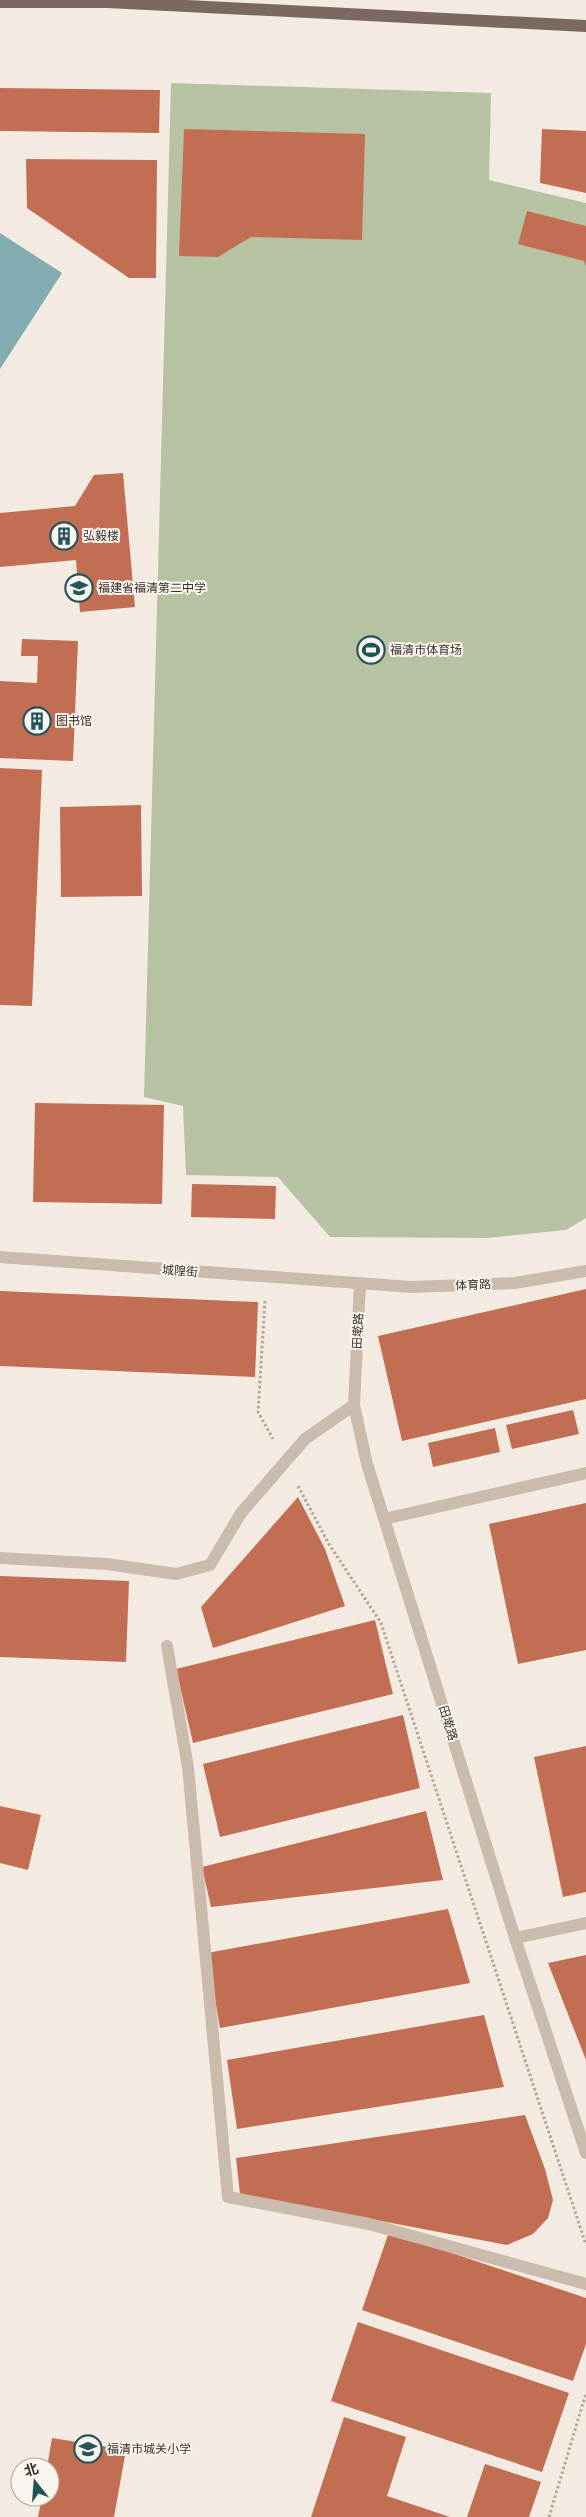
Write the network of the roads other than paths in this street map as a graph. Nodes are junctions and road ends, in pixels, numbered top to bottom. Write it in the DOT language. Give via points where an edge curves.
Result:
graph roads {
  1 [pos="0,2"];
  2 [pos="586,26"];
  3 [pos="0,1257"];
  4 [pos="586,1271"];
  5 [pos="360,1284"];
  6 [pos="354,1405"];
  7 [pos="586,1473"];
  8 [pos="384,1519"];
  9 [pos="0,1558"];
  10 [pos="167,1646"];
  11 [pos="586,1923"];
  12 [pos="515,1938"];
  13 [pos="586,2154"];
  14 [pos="586,2284"];
  1 -- 2 [label="main road" via="107,2"];
  3 -- 5 [label="street, 城隍街"];
  4 -- 5 [label="street, 体育路" via="515,1283 412,1287"];
  5 -- 6 [label="street, 田墘路"];
  6 -- 8 [label="street, 田墘路"];
  6 -- 9 [label="street" via="305,1439 241,1513 210,1565 176,1574 107,1564"];
  7 -- 8 [label="street"];
  8 -- 12 [label="street, 田墘路"];
  10 -- 14 [label="street" via="188,1767 228,2196 369,2224"];
  11 -- 12 [label="street"];
  12 -- 13 [label="street, 田墘路"];
}
